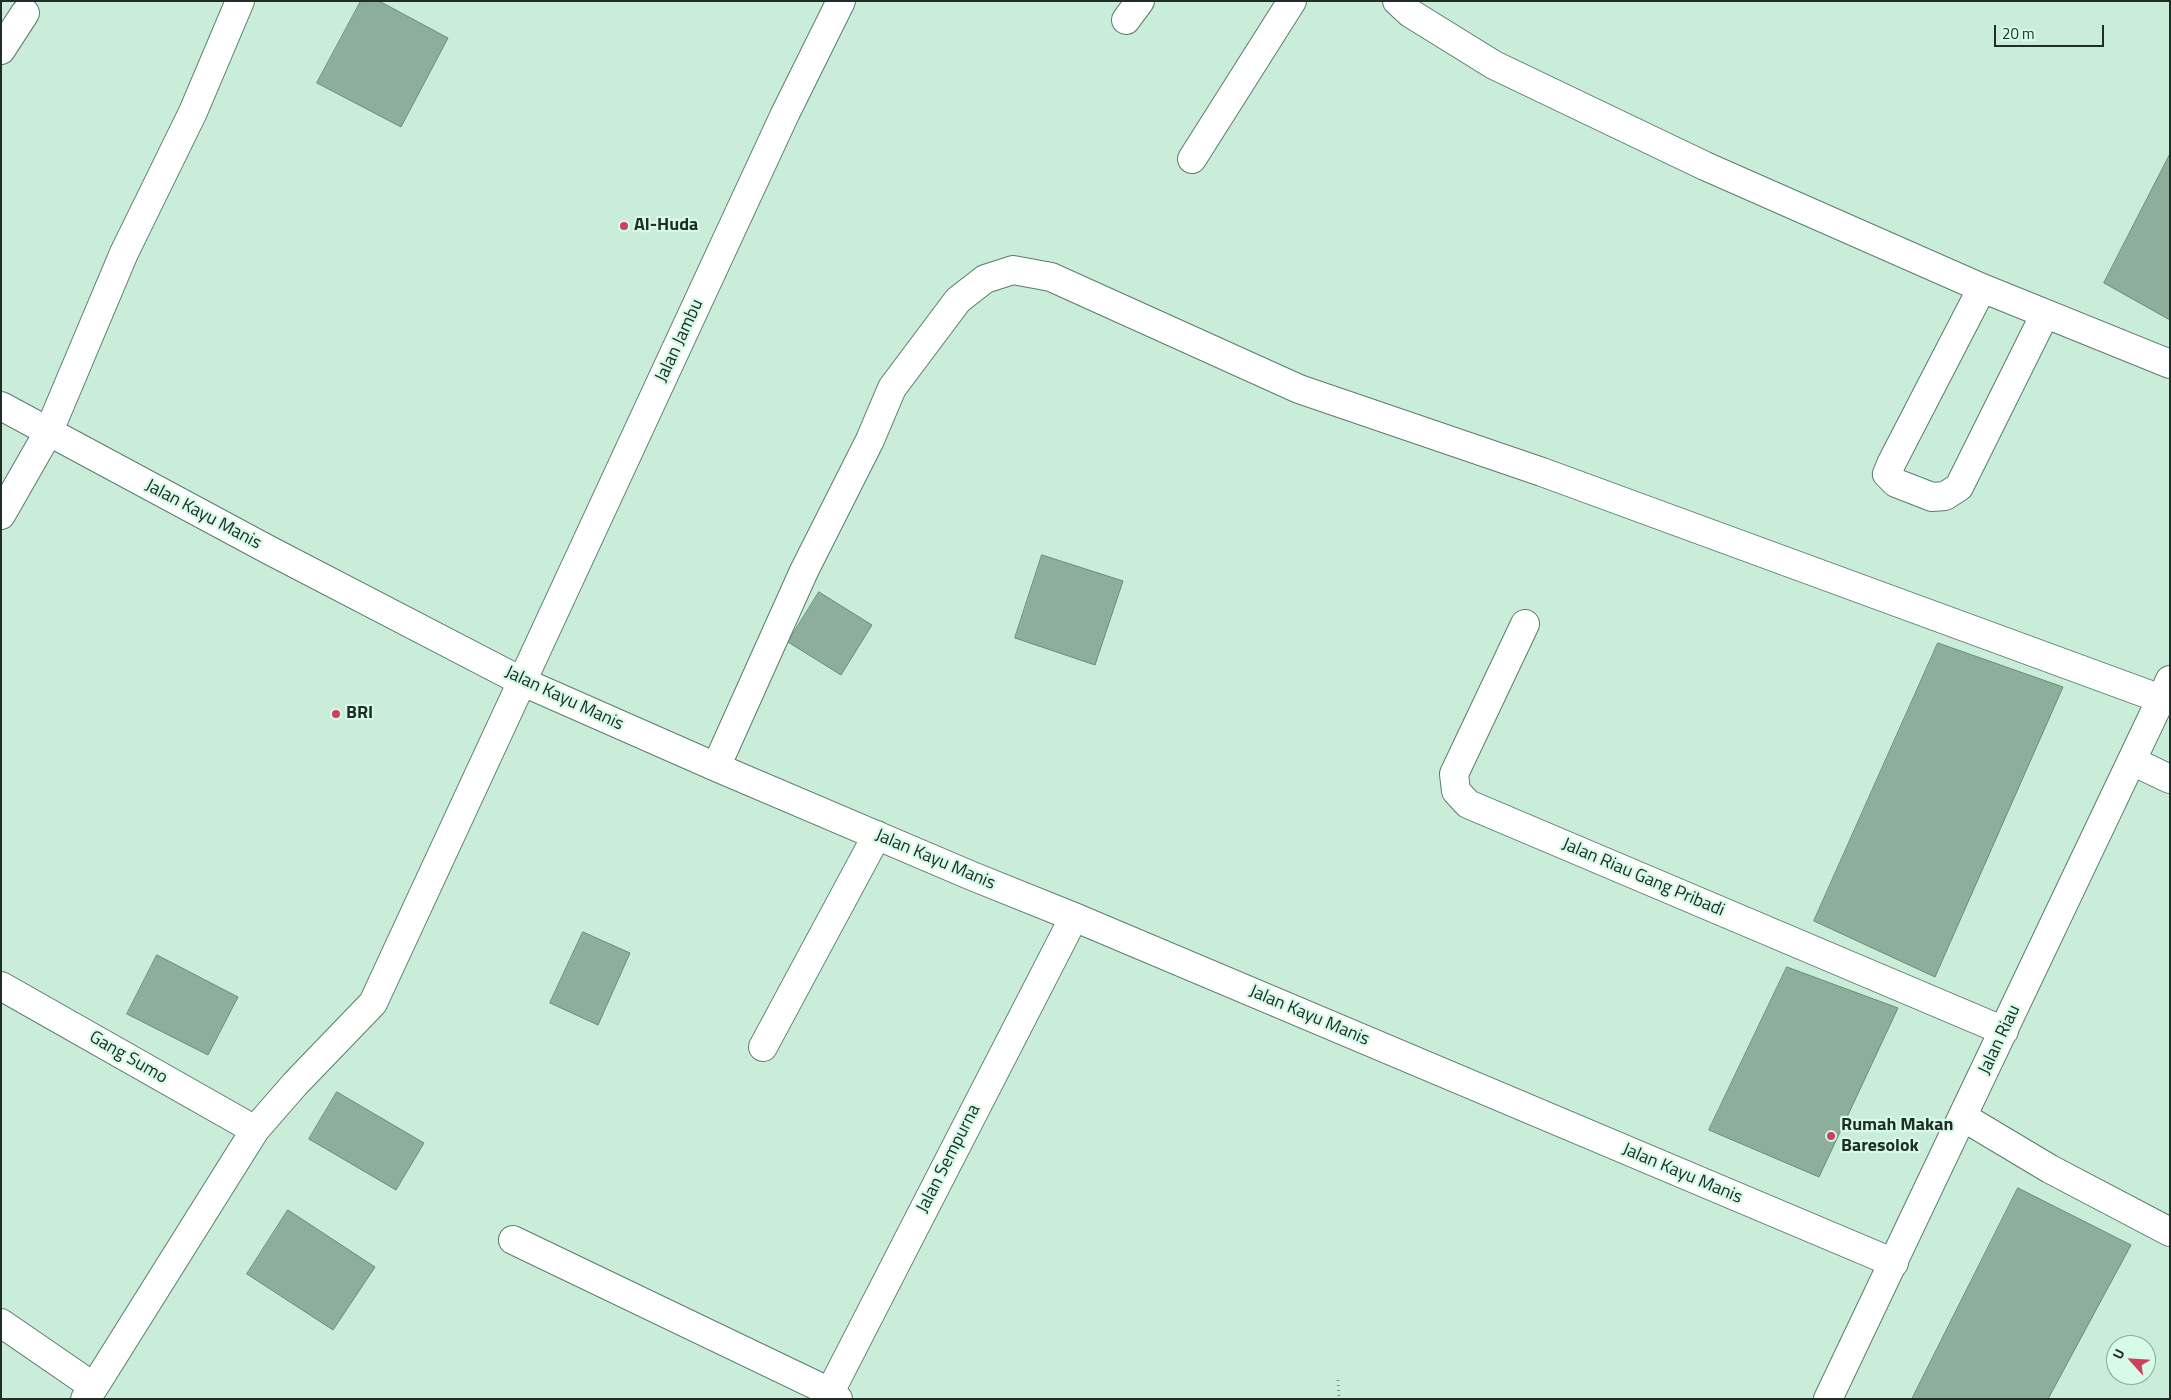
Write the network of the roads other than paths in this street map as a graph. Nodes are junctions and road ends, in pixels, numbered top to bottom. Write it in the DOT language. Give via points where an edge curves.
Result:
graph roads {
  1 [pos="240,1"];
  2 [pos="841,1"];
  3 [pos="1292,1"];
  4 [pos="1397,1"];
  5 [pos="26,13"];
  6 [pos="1,50"];
  7 [pos="1192,158"];
  8 [pos="1982,288"];
  9 [pos="2045,314"];
  10 [pos="2170,364"];
  11 [pos="1,406"];
  12 [pos="49,432"];
  13 [pos="1,515"];
  14 [pos="1524,624"];
  15 [pos="523,682"];
  16 [pos="2165,690"];
  17 [pos="2132,761"];
  18 [pos="716,767"];
  19 [pos="2170,779"];
  20 [pos="877,835"];
  21 [pos="1074,917"];
  22 [pos="1,986"];
  23 [pos="2004,1031"];
  24 [pos="763,1046"];
  25 [pos="1963,1117"];
  26 [pos="255,1130"];
  27 [pos="2170,1232"];
  28 [pos="513,1240"];
  29 [pos="1894,1263"];
  30 [pos="1,1323"];
  31 [pos="90,1393"];
  32 [pos="834,1395"];
  33 [pos="1828,1399"];
  1 -- 12 [label="street" via="193,112 124,253"];
  2 -- 15 [label="street, Jalan Jambu" via="785,114"];
  3 -- 7 [label="street"];
  4 -- 8 [label="street" via="1410,13 1494,64 1705,166"];
  5 -- 6 [label="street"];
  8 -- 9 [label="street"];
  8 -- 9 [label="street" via="1891,464 1887,474 1896,483 1932,497 1945,496 1959,487"];
  9 -- 10 [label="street"];
  11 -- 12 [label="street, Jalan Kayu Manis"];
  12 -- 13 [label="street"];
  12 -- 15 [label="street, Jalan Kayu Manis" via="267,550"];
  14 -- 23 [label="street, Jalan Riau Gang Pribadi" via="1454,774 1456,791 1468,804"];
  15 -- 18 [label="street, Jalan Kayu Manis"];
  15 -- 26 [label="street, Jalan Jambu" via="373,1003"];
  16 -- 17 [label="street, Jalan Riau"];
  16 -- 18 [label="street" via="1299,389 1051,278 1013,270 986,279 958,300 892,388 870,440 804,571"];
  17 -- 19 [label="street"];
  17 -- 23 [label="street, Jalan Riau"];
  18 -- 20 [label="street, Jalan Kayu Manis"];
  20 -- 21 [label="street, Jalan Kayu Manis"];
  20 -- 24 [label="street"];
  21 -- 29 [label="street, Jalan Kayu Manis"];
  21 -- 32 [label="street, Jalan Sempurna"];
  22 -- 26 [label="street, Gang Sumo"];
  23 -- 25 [label="street, Jalan Riau"];
  25 -- 27 [label="street" via="2050,1169"];
  25 -- 29 [label="street, Jalan Riau"];
  26 -- 31 [label="street, Jalan Jambu"];
  28 -- 32 [label="street"];
  29 -- 33 [label="street, Jalan Riau"];
  30 -- 31 [label="street"];
}
